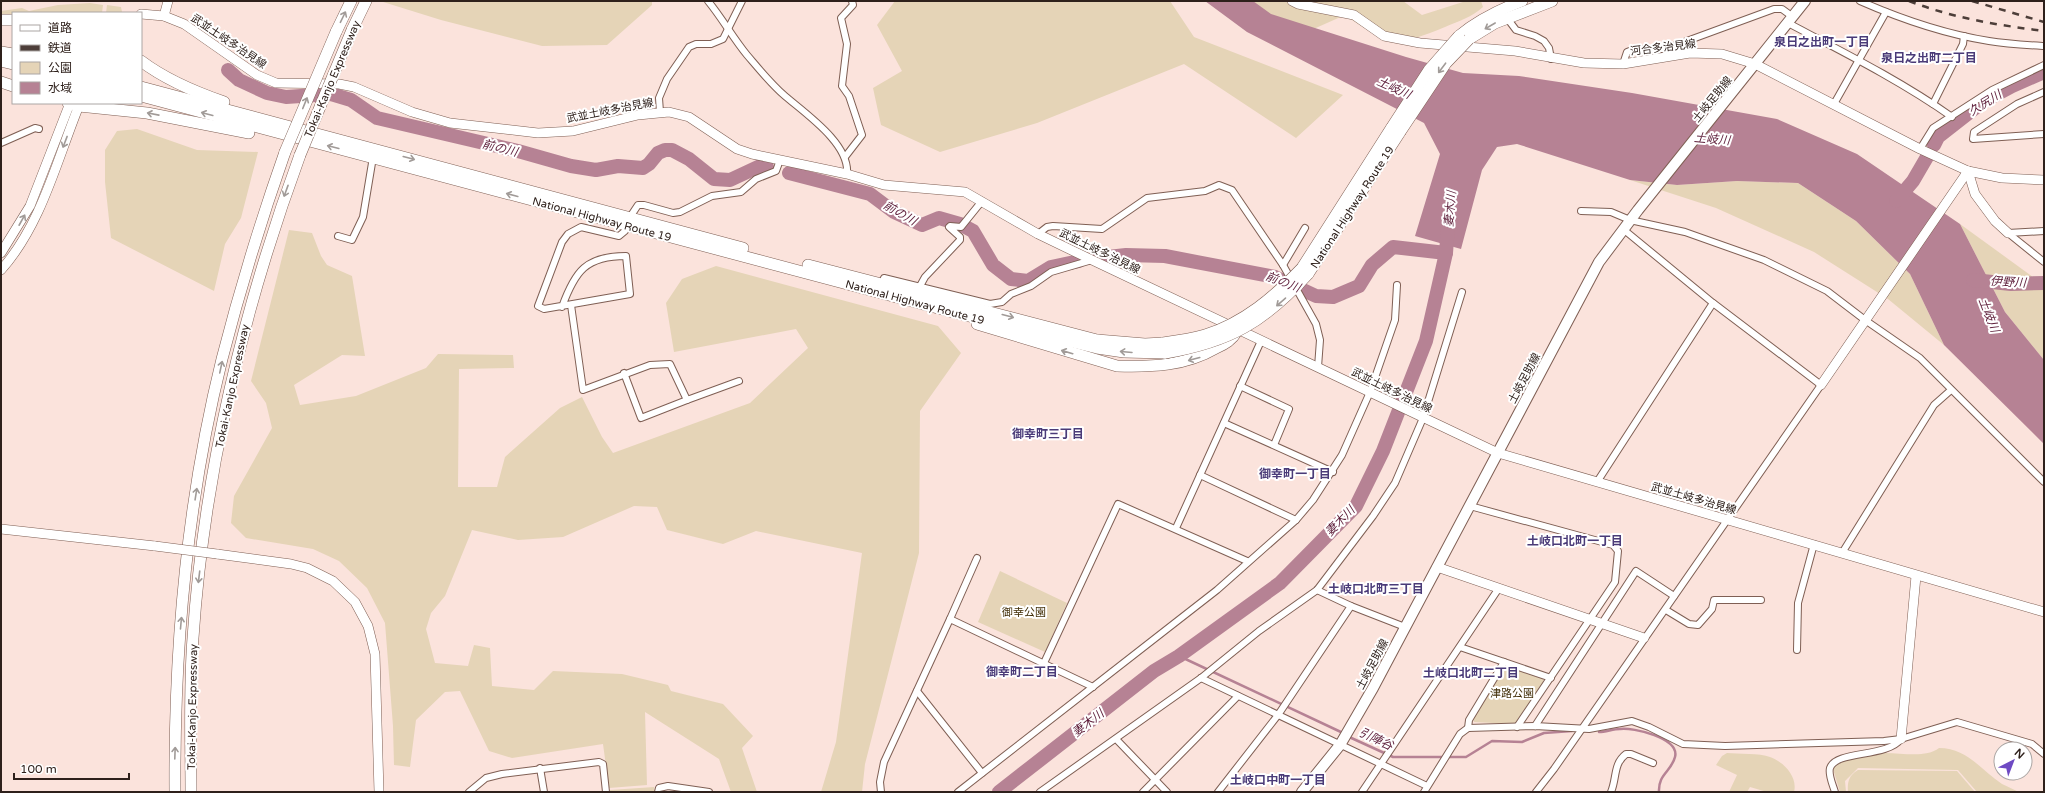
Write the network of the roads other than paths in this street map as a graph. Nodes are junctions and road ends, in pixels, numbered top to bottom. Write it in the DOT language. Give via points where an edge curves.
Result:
graph roads {
  1 [pos="168,1"];
  2 [pos="351,1"];
  3 [pos="366,1"];
  4 [pos="708,1"];
  5 [pos="742,1"];
  6 [pos="852,1"];
  7 [pos="1292,1"];
  8 [pos="1522,1"];
  9 [pos="1552,1"];
  10 [pos="1805,1"];
  11 [pos="1860,1"];
  12 [pos="1886,12"];
  13 [pos="142,14"];
  14 [pos="164,16"];
  15 [pos="1507,18"];
  16 [pos="1,20"];
  17 [pos="12,20"];
  18 [pos="1790,20"];
  19 [pos="1,24"];
  20 [pos="12,24"];
  21 [pos="729,30"];
  22 [pos="1964,36"];
  23 [pos="1464,38"];
  24 [pos="2044,46"];
  25 [pos="1,52"];
  26 [pos="12,54"];
  27 [pos="1551,59"];
  28 [pos="1858,60"];
  29 [pos="1,61"];
  30 [pos="142,62"];
  31 [pos="12,64"];
  32 [pos="1622,64"];
  33 [pos="1755,64"];
  34 [pos="2044,65"];
  35 [pos="1,82"];
  36 [pos="12,86"];
  37 [pos="142,87"];
  38 [pos="2044,92"];
  39 [pos="142,96"];
  40 [pos="73,104"];
  41 [pos="1834,104"];
  42 [pos="1933,104"];
  43 [pos="660,112"];
  44 [pos="1952,117"];
  45 [pos="39,129"];
  46 [pos="2044,134"];
  47 [pos="301,139"];
  48 [pos="349,142"];
  49 [pos="1,144"];
  50 [pos="1920,149"];
  51 [pos="373,157"];
  52 [pos="845,157"];
  53 [pos="780,160"];
  54 [pos="1968,171"];
  55 [pos="847,174"];
  56 [pos="2044,180"];
  57 [pos="982,201"];
  58 [pos="1581,211"];
  59 [pos="1630,220"];
  60 [pos="629,221"];
  61 [pos="1305,228"];
  62 [pos="1623,229"];
  63 [pos="2044,231"];
  64 [pos="2008,233"];
  65 [pos="1038,234"];
  66 [pos="338,236"];
  67 [pos="1,253"];
  68 [pos="1092,260"];
  69 [pos="2044,262"];
  70 [pos="1283,265"];
  71 [pos="1,270"];
  72 [pos="881,284"];
  73 [pos="1397,285"];
  74 [pos="920,286"];
  75 [pos="1462,292"];
  76 [pos="1713,303"];
  77 [pos="571,305"];
  78 [pos="562,307"];
  79 [pos="949,311"];
  80 [pos="1866,318"];
  81 [pos="1237,330"];
  82 [pos="1261,341"];
  83 [pos="1164,348"];
  84 [pos="1318,367"];
  85 [pos="624,373"];
  86 [pos="739,381"];
  87 [pos="1821,384"];
  88 [pos="1240,386"];
  89 [pos="1951,390"];
  90 [pos="1372,393"];
  91 [pos="687,400"];
  92 [pos="1421,417"];
  93 [pos="1224,422"];
  94 [pos="1274,445"];
  95 [pos="1498,453"];
  96 [pos="1333,472"];
  97 [pos="1200,475"];
  98 [pos="1597,482"];
  99 [pos="2044,482"];
  100 [pos="1470,506"];
  101 [pos="1296,520"];
  102 [pos="1728,520"];
  103 [pos="1176,528"];
  104 [pos="1,529"];
  105 [pos="1814,544"];
  106 [pos="1842,553"];
  107 [pos="977,558"];
  108 [pos="1247,561"];
  109 [pos="1436,567"];
  110 [pos="1916,576"];
  111 [pos="1499,588"];
  112 [pos="1317,590"];
  113 [pos="1674,596"];
  114 [pos="1761,600"];
  115 [pos="1351,606"];
  116 [pos="1666,610"];
  117 [pos="2044,612"];
  118 [pos="1590,618"];
  119 [pos="950,619"];
  120 [pos="1603,623"];
  121 [pos="1405,627"];
  122 [pos="1644,638"];
  123 [pos="1460,647"];
  124 [pos="1797,650"];
  125 [pos="1504,662"];
  126 [pos="1044,663"];
  127 [pos="1201,678"];
  128 [pos="1550,678"];
  129 [pos="1093,687"];
  130 [pos="917,691"];
  131 [pos="1238,696"];
  132 [pos="1278,715"];
  133 [pos="1535,726"];
  134 [pos="1517,727"];
  135 [pos="1583,727"];
  136 [pos="1468,728"];
  137 [pos="1116,739"];
  138 [pos="1901,739"];
  139 [pos="1340,745"];
  140 [pos="2044,754"];
  141 [pos="1654,763"];
  142 [pos="1380,764"];
  143 [pos="540,768"];
  144 [pos="982,773"];
  145 [pos="1155,780"];
  146 [pos="1426,789"];
  147 [pos="175,792"];
  148 [pos="192,792"];
  149 [pos="379,792"];
  150 [pos="469,792"];
  151 [pos="544,792"];
  152 [pos="606,792"];
  153 [pos="658,792"];
  154 [pos="708,792"];
  155 [pos="881,792"];
  156 [pos="958,792"];
  157 [pos="1040,792"];
  158 [pos="1143,792"];
  159 [pos="1167,792"];
  160 [pos="1218,792"];
  161 [pos="1302,792"];
  162 [pos="1362,792"];
  163 [pos="1536,792"];
  164 [pos="1611,792"];
  165 [pos="1835,792"];
  1 -- 14 [label="main road"];
  147 -- 2 [label="highway, Tokai-Kanjo Expressway, one-way, bridge" via="179,641 190,534 199,471 222,361 260,224 285,152"];
  3 -- 148 [label="highway, Tokai-Kanjo Expressway, one-way, bridge" via="300,155 272,231 235,366 206,513 193,637"];
  4 -- 21 [label="street"];
  5 -- 21 [label="street"];
  6 -- 52 [label="street" via="854,5 841,18 847,44 842,86 849,96 862,135"];
  7 -- 27 [label="main road, 河合多治見線" via="1354,15 1384,36 1420,43 1515,51"];
  8 -- 23 [label="highway, National Highway Route 19" via="1472,25"];
  9 -- 15 [label="highway, National Highway Route 19"];
  10 -- 18 [label="main road, 土岐足助線"];
  11 -- 12 [label="street"];
  12 -- 22 [label="street"];
  12 -- 28 [label="street"];
  13 -- 14 [label="main road, 武並土岐多治見線"];
  14 -- 43 [label="main road, 武並土岐多治見線" via="184,24 257,76 276,83 325,83 354,87 412,112 450,123 538,133 573,131"];
  15 -- 23 [label="highway, National Highway Route 19, one-way"];
  15 -- 27 [label="street" via="1516,30 1544,41 1549,48"];
  16 -- 17 [label="highway"];
  18 -- 28 [label="street"];
  18 -- 32 [label="street" via="1782,9 1774,9 1665,49 1635,49 1627,52"];
  18 -- 33 [label="main road, 土岐足助線"];
  19 -- 20 [label="street"];
  21 -- 43 [label="street" via="723,39 711,44 696,44 689,47 667,79 659,98"];
  21 -- 52 [label="street" via="746,54 775,86 824,130"];
  22 -- 24 [label="street"];
  22 -- 42 [label="street" via="1963,44"];
  23 -- 83 [label="highway, National Highway Route 19, bridge" via="1429,70 1396,130 1305,271 1244,317 1223,329"];
  25 -- 26 [label="highway"];
  27 -- 32 [label="main road, 河合多治見線"];
  28 -- 41 [label="street"];
  28 -- 42 [label="street"];
  29 -- 31 [label="highway"];
  30 -- 48 [label="highway" via="159,73 203,94 335,134"];
  32 -- 33 [label="main road, 河合多治見線" via="1690,53 1722,54"];
  33 -- 41 [label="main road, 河合多治見線"];
  33 -- 59 [label="main road, 土岐足助線"];
  34 -- 44 [label="street" via="1992,90"];
  35 -- 36 [label="highway"];
  37 -- 48 [label="highway, National Highway Route 19"];
  38 -- 46 [label="street" via="2017,104 1992,120 1974,132 1973,139"];
  47 -- 39 [label="highway, National Highway Route 19, one-way"];
  47 -- 40 [label="highway, one-way" via="278,138 147,113"];
  67 -- 40 [label="main road, one-way" via="30,206"];
  40 -- 71 [label="main road, one-way" via="34,219 20,246"];
  41 -- 50 [label="main road, 河合多治見線"];
  42 -- 44 [label="street"];
  43 -- 53 [label="main road, 武並土岐多治見線" via="689,117 737,149"];
  44 -- 50 [label="street" via="1933,128"];
  45 -- 49 [label="street" via="35,128"];
  51 -- 47 [label="highway, National Highway Route 19, one-way"];
  48 -- 60 [label="highway, National Highway Route 19, one-way"];
  50 -- 54 [label="main road, 河合多治見線"];
  60 -- 51 [label="highway, National Highway Route 19, one-way" via="458,181"];
  51 -- 66 [label="street" via="363,217 352,240"];
  52 -- 55 [label="street" via="848,164"];
  53 -- 55 [label="main road, 武並土岐多治見線"];
  53 -- 60 [label="street" via="776,171 756,179 741,192 712,196 692,207 673,213 638,205"];
  54 -- 56 [label="main road, 河合多治見線" via="2002,178"];
  54 -- 64 [label="main road" via="1975,194 1995,221"];
  54 -- 80 [label="main road"];
  55 -- 57 [label="main road, 武並土岐多治見線" via="898,187 965,192"];
  57 -- 65 [label="main road, 武並土岐多治見線"];
  57 -- 74 [label="street" via="963,225 949,227 960,240 925,277"];
  58 -- 59 [label="street" via="1611,212"];
  59 -- 62 [label="main road, 土岐足助線"];
  59 -- 80 [label="street" via="1685,232 1764,260 1827,291"];
  60 -- 72 [label="highway, National Highway Route 19"];
  60 -- 78 [label="street" via="624,233 619,236 581,226 568,234 562,242 538,303 544,310"];
  60 -- 79 [label="highway, National Highway Route 19"];
  61 -- 70 [label="street"];
  62 -- 76 [label="street"];
  62 -- 95 [label="main road, 土岐足助線" via="1599,262"];
  63 -- 64 [label="street"];
  64 -- 69 [label="street"];
  65 -- 68 [label="main road, 武並土岐多治見線"];
  65 -- 70 [label="street" via="1053,226 1102,229 1148,198 1205,191 1219,185 1232,190"];
  68 -- 74 [label="street" via="1051,272 1031,286 1011,294 996,304"];
  68 -- 81 [label="main road, 武並土岐多治見線"];
  70 -- 84 [label="street, bridge" via="1319,332"];
  72 -- 74 [label="street" via="884,278"];
  72 -- 83 [label="highway, National Highway Route 19, one-way" via="1097,340"];
  73 -- 90 [label="street" via="1395,320"];
  75 -- 92 [label="street"];
  76 -- 87 [label="street"];
  76 -- 98 [label="street"];
  77 -- 78 [label="street"];
  77 -- 78 [label="street" via="630,294 626,256 611,256 593,261 577,276 568,290"];
  77 -- 85 [label="street" via="582,390"];
  81 -- 79 [label="highway, one-way" via="1233,338 1201,357 1160,366 1117,366 982,327"];
  83 -- 79 [label="highway, National Highway Route 19, one-way" via="1131,353 1096,348"];
  80 -- 87 [label="main road"];
  80 -- 89 [label="street" via="1920,358"];
  81 -- 82 [label="main road, 武並土岐多治見線"];
  82 -- 84 [label="main road, 武並土岐多治見線"];
  82 -- 88 [label="street"];
  84 -- 90 [label="main road, 武並土岐多治見線"];
  85 -- 91 [label="street" via="650,365 670,364"];
  85 -- 91 [label="street" via="641,418"];
  86 -- 91 [label="street"];
  87 -- 102 [label="street"];
  88 -- 93 [label="street"];
  88 -- 94 [label="street" via="1289,409"];
  89 -- 99 [label="street"];
  89 -- 106 [label="street" via="1934,405"];
  90 -- 92 [label="main road, 武並土岐多治見線"];
  90 -- 96 [label="street"];
  92 -- 95 [label="main road, 武並土岐多治見線"];
  92 -- 112 [label="street" via="1395,483"];
  93 -- 94 [label="street"];
  93 -- 97 [label="street"];
  94 -- 96 [label="street"];
  95 -- 98 [label="main road, 武並土岐多治見線"];
  95 -- 100 [label="main road, 土岐足助線"];
  96 -- 101 [label="street"];
  97 -- 101 [label="street"];
  97 -- 103 [label="street"];
  98 -- 102 [label="main road, 武並土岐多治見線"];
  100 -- 109 [label="main road, 土岐足助線"];
  100 -- 118 [label="street" via="1613,545 1618,551 1615,582"];
  101 -- 108 [label="street"];
  102 -- 105 [label="main road, 武並土岐多治見線"];
  102 -- 113 [label="street"];
  103 -- 108 [label="street"];
  103 -- 126 [label="street" via="1118,504"];
  104 -- 149 [label="main road, bridge" via="291,564 307,568 333,581 355,602 368,626 375,654"];
  105 -- 106 [label="main road, 武並土岐多治見線"];
  105 -- 124 [label="street" via="1798,603"];
  106 -- 110 [label="main road, 武並土岐多治見線"];
  107 -- 119 [label="street"];
  108 -- 129 [label="street" via="1217,590"];
  109 -- 111 [label="main road"];
  109 -- 121 [label="main road, 土岐足助線"];
  110 -- 117 [label="main road, 武並土岐多治見線"];
  110 -- 138 [label="main road"];
  111 -- 118 [label="main road"];
  111 -- 123 [label="street"];
  112 -- 115 [label="street"];
  112 -- 127 [label="street" via="1258,631"];
  113 -- 116 [label="street"];
  113 -- 120 [label="street" via="1636,571"];
  114 -- 116 [label="street" via="1714,600 1712,609 1698,625 1689,624"];
  115 -- 121 [label="street"];
  115 -- 132 [label="street"];
  116 -- 122 [label="street"];
  118 -- 120 [label="main road"];
  118 -- 128 [label="street"];
  119 -- 126 [label="street"];
  119 -- 130 [label="street"];
  120 -- 122 [label="main road"];
  120 -- 133 [label="street"];
  121 -- 139 [label="main road, 土岐足助線" via="1374,688"];
  122 -- 135 [label="street"];
  123 -- 125 [label="street"];
  123 -- 142 [label="street"];
  125 -- 128 [label="street"];
  125 -- 136 [label="street" via="1469,720"];
  126 -- 129 [label="street"];
  127 -- 131 [label="street"];
  127 -- 137 [label="street"];
  128 -- 134 [label="street"];
  129 -- 144 [label="street"];
  130 -- 144 [label="street"];
  130 -- 155 [label="street" via="884,762"];
  131 -- 132 [label="street"];
  131 -- 145 [label="street"];
  132 -- 139 [label="street"];
  132 -- 160 [label="street"];
  133 -- 134 [label="street"];
  133 -- 135 [label="street"];
  134 -- 136 [label="street"];
  135 -- 138 [label="street" via="1602,727 1632,721 1649,726 1683,744 1725,748"];
  135 -- 163 [label="street"];
  136 -- 146 [label="street" via="1460,734"];
  137 -- 145 [label="street"];
  137 -- 157 [label="street"];
  138 -- 140 [label="street" via="1957,722 2032,744"];
  138 -- 165 [label="street" via="1897,745 1888,749 1847,757 1832,764 1831,779"];
  139 -- 142 [label="street"];
  139 -- 161 [label="main road, 土岐足助線"];
  141 -- 164 [label="street" via="1626,754 1616,765 1615,783"];
  142 -- 146 [label="street"];
  142 -- 162 [label="street"];
  143 -- 150 [label="street" via="486,778"];
  143 -- 151 [label="street"];
  143 -- 152 [label="street" via="599,762 603,764"];
  144 -- 156 [label="street"];
  145 -- 158 [label="street"];
  145 -- 159 [label="street"];
  153 -- 154 [label="street" via="659,788 668,786"];
}
